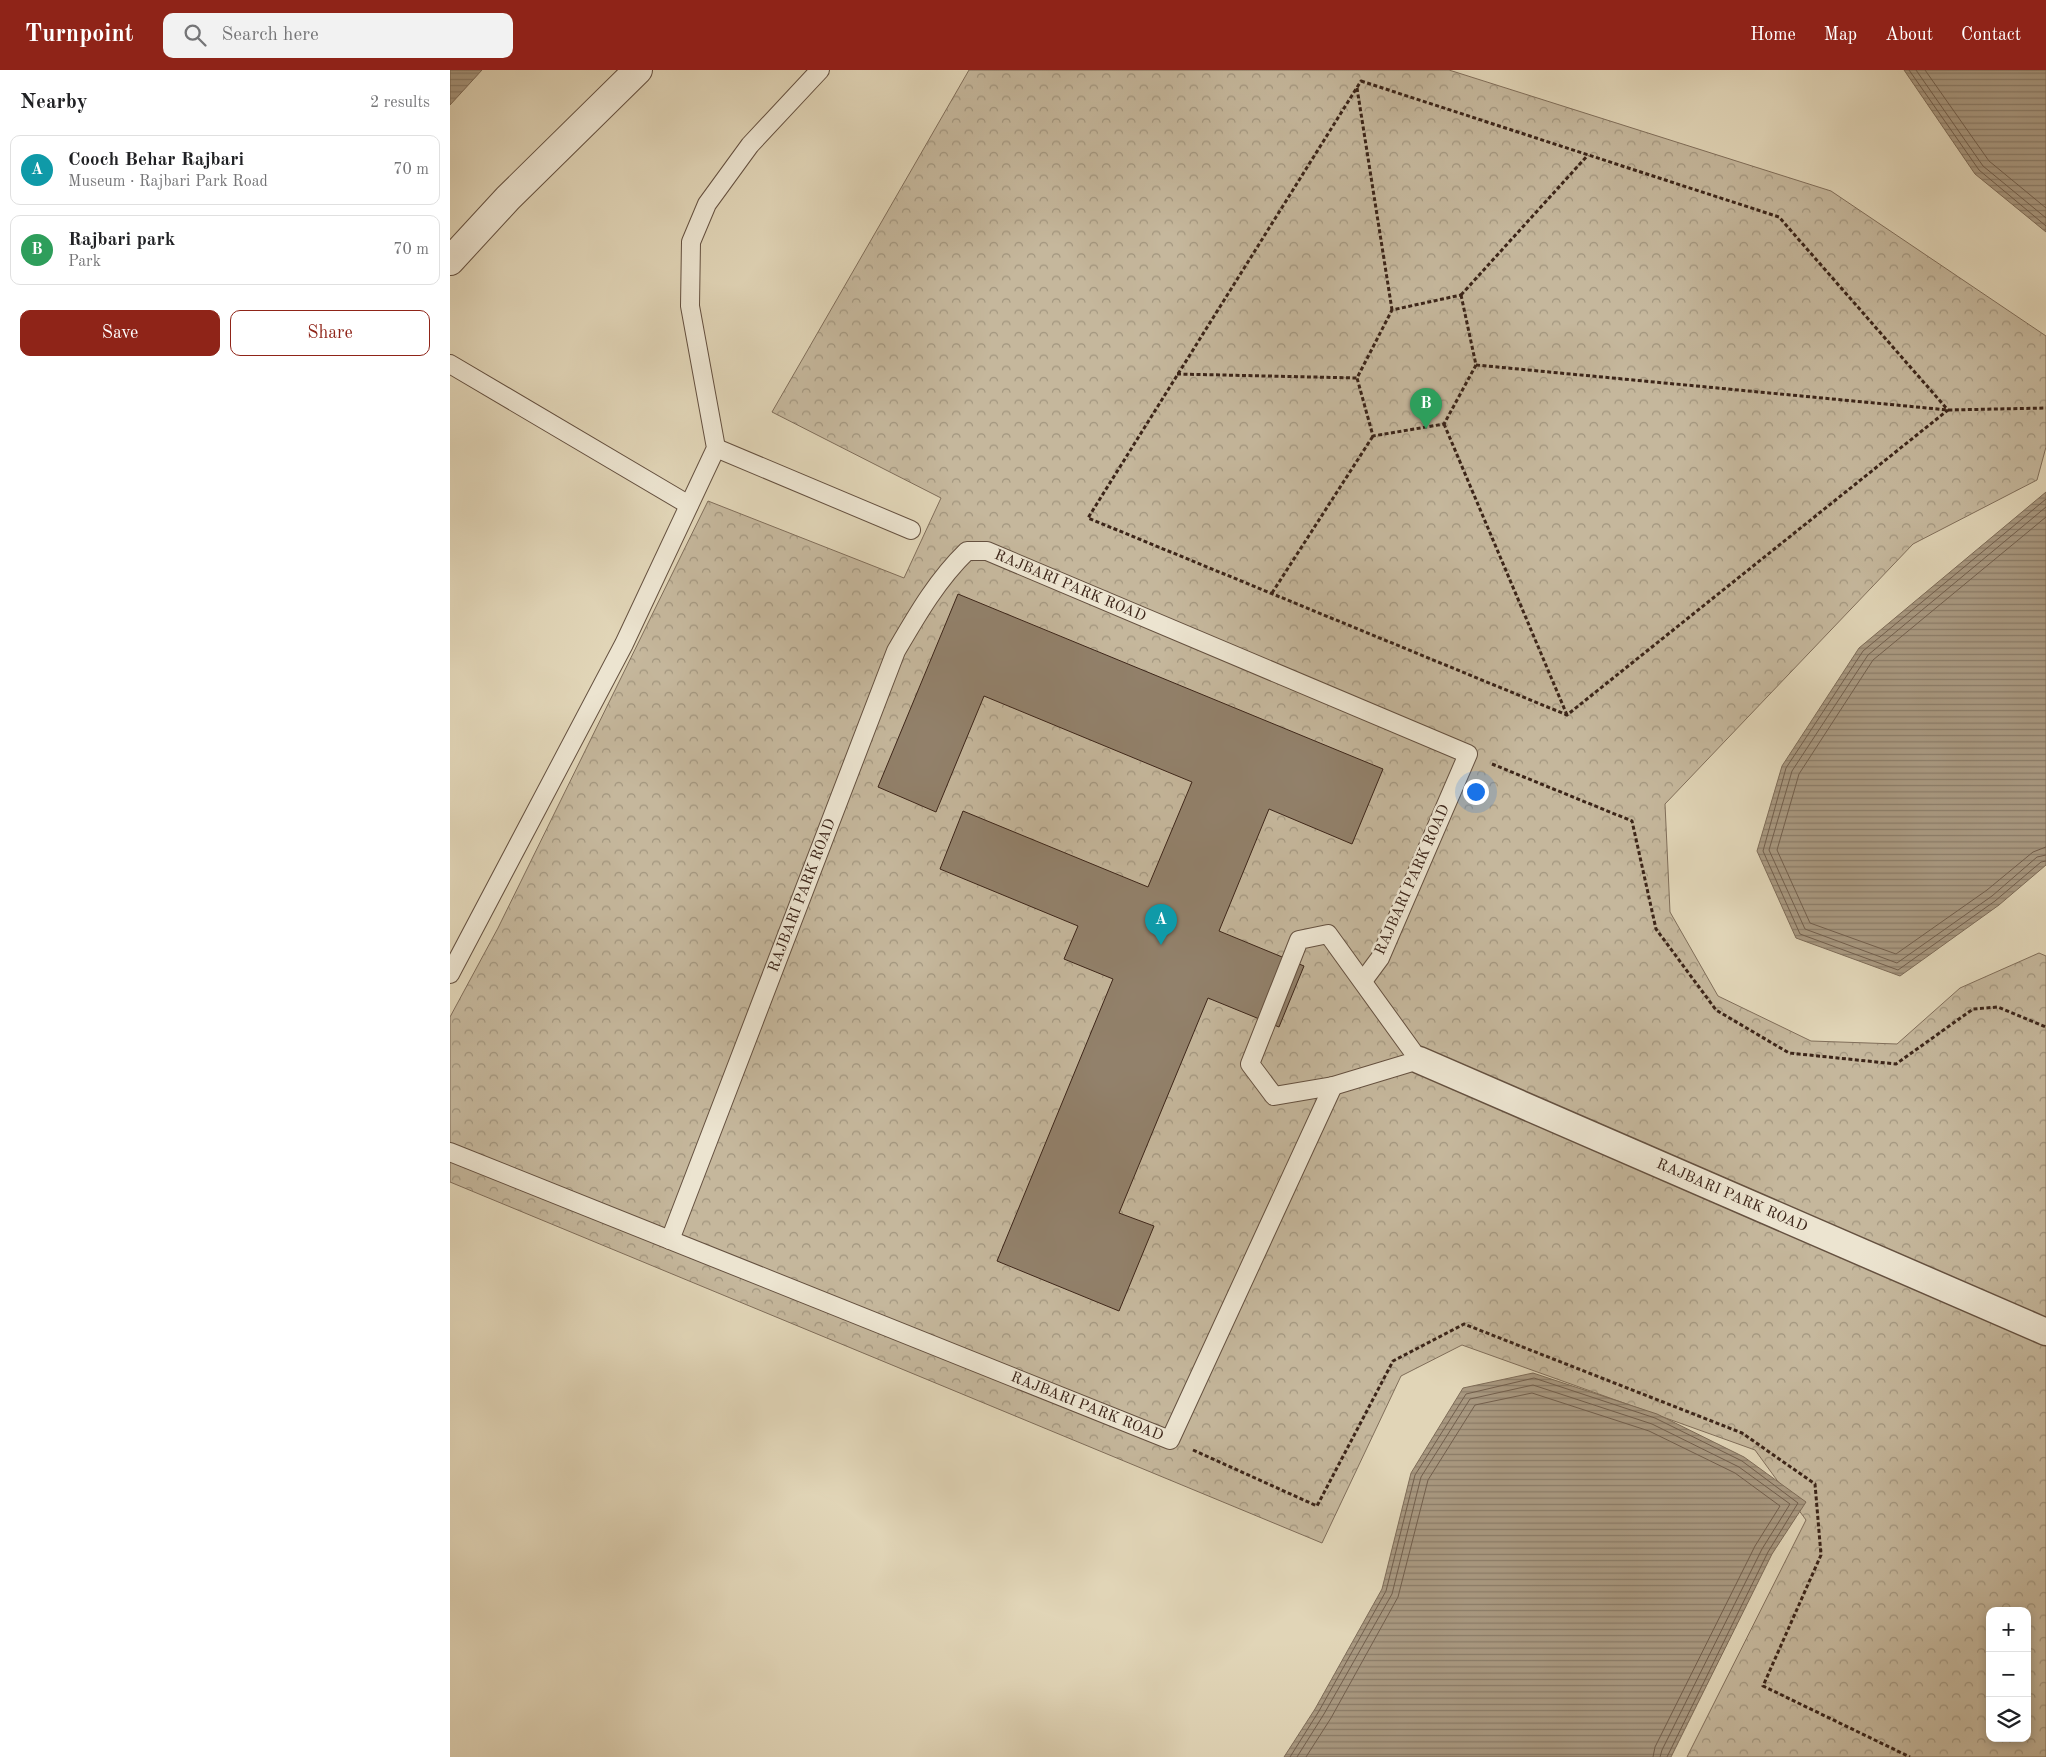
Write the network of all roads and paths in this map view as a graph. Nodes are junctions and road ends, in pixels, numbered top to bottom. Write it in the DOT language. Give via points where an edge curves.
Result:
graph roads {
  1 [pos="638,70"];
  2 [pos="820,70"];
  3 [pos="1357,87"];
  4 [pos="1588,155"];
  5 [pos="450,261"];
  6 [pos="1462,295"];
  7 [pos="1392,310"];
  8 [pos="450,364"];
  9 [pos="1476,365"];
  10 [pos="1177,374"];
  11 [pos="1357,378"];
  12 [pos="2046,408"];
  13 [pos="1948,410"];
  14 [pos="1444,424"];
  15 [pos="1373,436"];
  16 [pos="716,448"];
  17 [pos="688,506"];
  18 [pos="911,530"];
  19 [pos="1272,593"];
  20 [pos="1567,716"];
  21 [pos="1468,754"];
  22 [pos="450,974"];
  23 [pos="1363,981"];
  24 [pos="2046,1027"];
  25 [pos="1419,1060"];
  26 [pos="1333,1086"];
  27 [pos="450,1152"];
  28 [pos="670,1240"];
  29 [pos="2046,1332"];
  30 [pos="1170,1440"];
  31 [pos="1910,1757"];
  1 -- 5 [label="street" via="508,198"];
  2 -- 16 [label="lane" via="750,145 706,204 691,242 690,306"];
  3 -- 4 [label="path" via="1361,80"];
  3 -- 7 [label="path"];
  3 -- 10 [label="path"];
  4 -- 6 [label="path"];
  4 -- 13 [label="path" via="1779,217"];
  6 -- 7 [label="path"];
  6 -- 9 [label="path"];
  7 -- 11 [label="path"];
  8 -- 17 [label="lane"];
  9 -- 13 [label="path"];
  9 -- 14 [label="path"];
  10 -- 11 [label="path"];
  10 -- 19 [label="path" via="1088,518"];
  11 -- 15 [label="path"];
  12 -- 13 [label="path"];
  13 -- 20 [label="path"];
  14 -- 15 [label="path"];
  14 -- 20 [label="path"];
  15 -- 19 [label="path"];
  16 -- 17 [label="lane"];
  16 -- 18 [label="lane"];
  17 -- 22 [label="lane" via="624,644"];
  19 -- 20 [label="path"];
  21 -- 23 [label="lane, RAJBARI PARK ROAD" via="1380,958"];
  21 -- 24 [label="path" via="1632,820 1656,929 1716,1010 1789,1053 1896,1064 1972,1009 1998,1007"];
  21 -- 28 [label="lane, RAJBARI PARK ROAD" via="987,551 968,551 951,566 933,590 896,651"];
  23 -- 25 [label="lane"];
  23 -- 26 [label="lane" via="1328,934 1299,940 1250,1064 1274,1096"];
  25 -- 26 [label="lane"];
  25 -- 29 [label="street, RAJBARI PARK ROAD"];
  26 -- 30 [label="lane, RAJBARI PARK ROAD"];
  27 -- 28 [label="lane, RAJBARI PARK ROAD"];
  28 -- 30 [label="lane, RAJBARI PARK ROAD"];
  30 -- 31 [label="path" via="1317,1506 1394,1361 1464,1324 1742,1433 1815,1484 1821,1555 1763,1686"];
}
